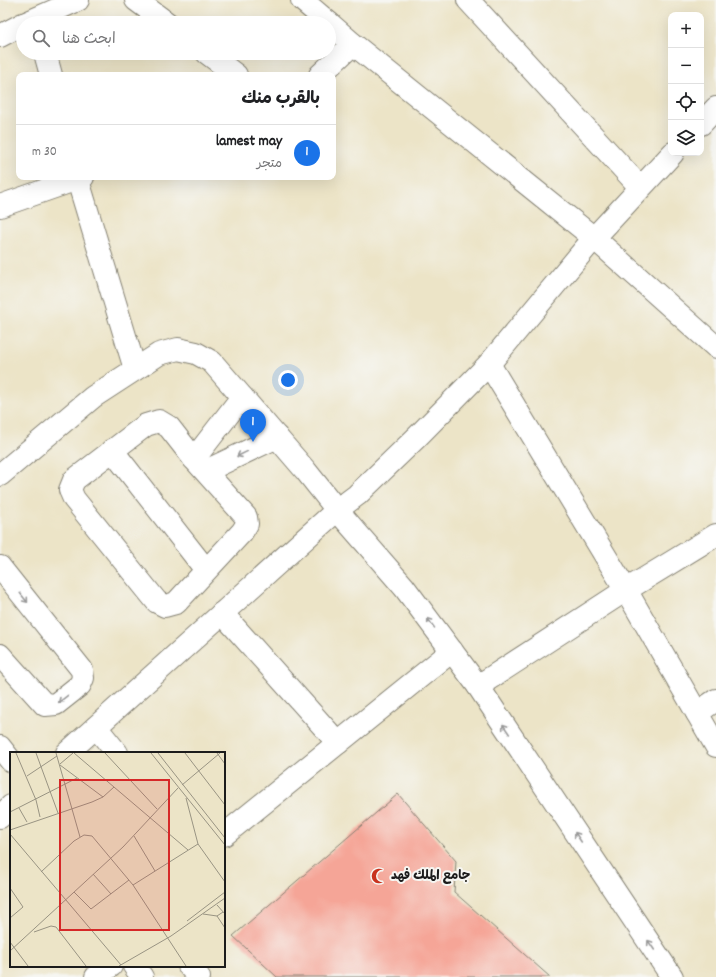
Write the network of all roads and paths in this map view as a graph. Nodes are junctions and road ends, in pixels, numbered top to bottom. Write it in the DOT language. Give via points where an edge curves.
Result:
graph roads {
  1 [pos="78,0"];
  2 [pos="136,0"];
  3 [pos="302,0"];
  4 [pos="468,0"];
  5 [pos="36,16"];
  6 [pos="158,16"];
  7 [pos="321,16"];
  8 [pos="16,27"];
  9 [pos="336,29"];
  10 [pos="0,36"];
  11 [pos="354,44"];
  12 [pos="47,60"];
  13 [pos="216,60"];
  14 [pos="50,72"];
  15 [pos="232,72"];
  16 [pos="323,72"];
  17 [pos="716,108"];
  18 [pos="704,121"];
  19 [pos="670,156"];
  20 [pos="73,180"];
  21 [pos="80,180"];
  22 [pos="640,187"];
  23 [pos="0,206"];
  24 [pos="594,238"];
  25 [pos="716,347"];
  26 [pos="489,364"];
  27 [pos="135,369"];
  28 [pos="242,397"];
  29 [pos="277,437"];
  30 [pos="112,450"];
  31 [pos="200,465"];
  32 [pos="0,475"];
  33 [pos="337,510"];
  34 [pos="716,534"];
  35 [pos="0,567"];
  36 [pos="206,570"];
  37 [pos="626,590"];
  38 [pos="222,613"];
  39 [pos="452,651"];
  40 [pos="0,655"];
  41 [pos="478,686"];
  42 [pos="716,700"];
  43 [pos="697,713"];
  44 [pos="96,727"];
  45 [pos="338,743"];
  46 [pos="716,746"];
  47 [pos="0,747"];
  48 [pos="68,752"];
  49 [pos="116,752"];
  50 [pos="10,760"];
  51 [pos="10,807"];
  52 [pos="0,817"];
  53 [pos="225,834"];
  54 [pos="110,967"];
  55 [pos="135,967"];
  56 [pos="190,967"];
  57 [pos="96,977"];
  58 [pos="142,977"];
  59 [pos="199,977"];
  60 [pos="672,977"];
  1 -- 5 [label="street"];
  2 -- 6 [label="street"];
  3 -- 7 [label="street"];
  4 -- 22 [label="street"];
  8 -- 10 [label="street"];
  9 -- 11 [label="street"];
  11 -- 16 [label="street"];
  11 -- 24 [label="street"];
  12 -- 14 [label="street"];
  13 -- 15 [label="street"];
  17 -- 18 [label="street"];
  19 -- 22 [label="street"];
  20 -- 23 [label="street"];
  21 -- 27 [label="street"];
  22 -- 24 [label="street"];
  24 -- 25 [label="street"];
  24 -- 26 [label="street"];
  26 -- 33 [label="street" via="363,490"];
  26 -- 37 [label="street"];
  27 -- 28 [label="street" via="159,354 178,349 196,352 212,362"];
  27 -- 32 [label="street" via="93,397"];
  28 -- 29 [label="street"];
  28 -- 31 [label="street"];
  29 -- 31 [label="street, one-way"];
  29 -- 33 [label="street"];
  30 -- 31 [label="street" via="146,425 159,421 168,427"];
  30 -- 36 [label="street"];
  30 -- 36 [label="street" via="74,480 70,490 74,499 157,602 165,606 176,603"];
  31 -- 36 [label="street" via="246,517 247,524"];
  33 -- 38 [label="street"];
  39 -- 33 [label="street, one-way" via="404,587"];
  34 -- 37 [label="street"];
  35 -- 40 [label="street, one-way" via="82,670 83,678 80,685 56,704 45,705"];
  37 -- 41 [label="street"];
  37 -- 43 [label="street"];
  38 -- 44 [label="street"];
  38 -- 45 [label="street"];
  39 -- 41 [label="street"];
  39 -- 45 [label="street"];
  60 -- 41 [label="street, one-way"];
  42 -- 43 [label="street"];
  43 -- 46 [label="street"];
  44 -- 48 [label="street"];
  44 -- 49 [label="street"];
  45 -- 53 [label="street"];
  47 -- 50 [label="street"];
  51 -- 52 [label="street"];
  54 -- 57 [label="street"];
  55 -- 58 [label="street"];
  56 -- 59 [label="street"];
}
